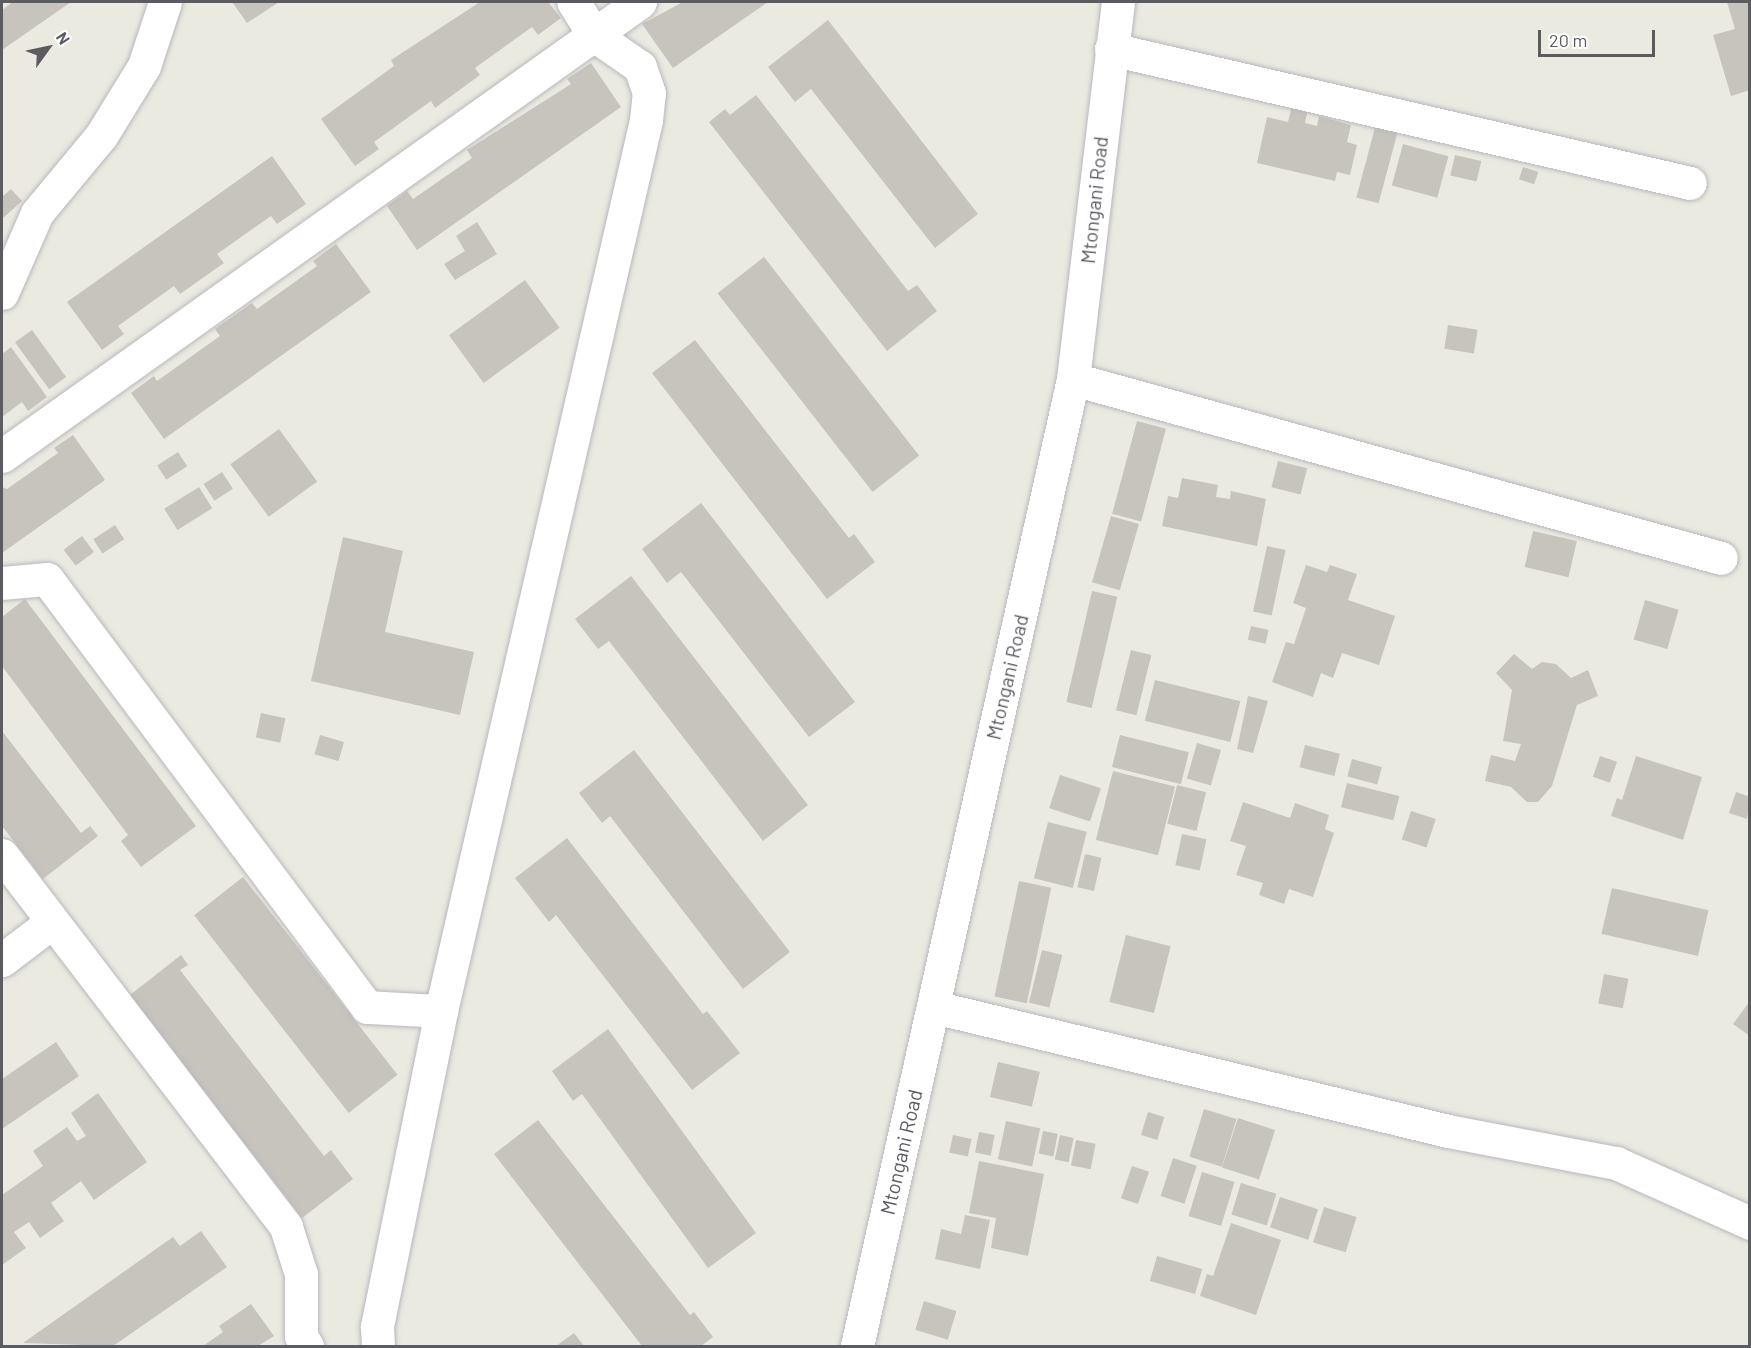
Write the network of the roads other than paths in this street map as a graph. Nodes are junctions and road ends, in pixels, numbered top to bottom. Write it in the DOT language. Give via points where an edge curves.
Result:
graph roads {
  1 [pos="165,2"];
  2 [pos="573,2"];
  3 [pos="640,2"];
  4 [pos="1118,2"];
  5 [pos="594,35"];
  6 [pos="1111,49"];
  7 [pos="1690,183"];
  8 [pos="2,293"];
  9 [pos="1073,379"];
  10 [pos="2,456"];
  11 [pos="1721,558"];
  12 [pos="2,583"];
  13 [pos="2,855"];
  14 [pos="52,922"];
  15 [pos="2,960"];
  16 [pos="933,1007"];
  17 [pos="441,1011"];
  18 [pos="1749,1223"];
  19 [pos="307,1347"];
  20 [pos="378,1347"];
  21 [pos="857,1347"];
  1 -- 8 [label="street" via="144,66 100,136 37,213"];
  2 -- 5 [label="street"];
  3 -- 5 [label="street"];
  4 -- 6 [label="street, Mtongani Road"];
  5 -- 10 [label="street"];
  5 -- 17 [label="street" via="640,67 648,93 646,120"];
  6 -- 7 [label="street"];
  6 -- 9 [label="street, Mtongani Road"];
  9 -- 11 [label="street"];
  9 -- 16 [label="street, Mtongani Road"];
  12 -- 17 [label="street" via="47,579 367,1007"];
  13 -- 14 [label="street"];
  14 -- 15 [label="street"];
  14 -- 19 [label="street" via="286,1227 301,1274 301,1336"];
  16 -- 18 [label="street" via="1448,1131 1616,1163"];
  16 -- 21 [label="street, Mtongani Road"];
  17 -- 20 [label="street" via="377,1326"];
}
